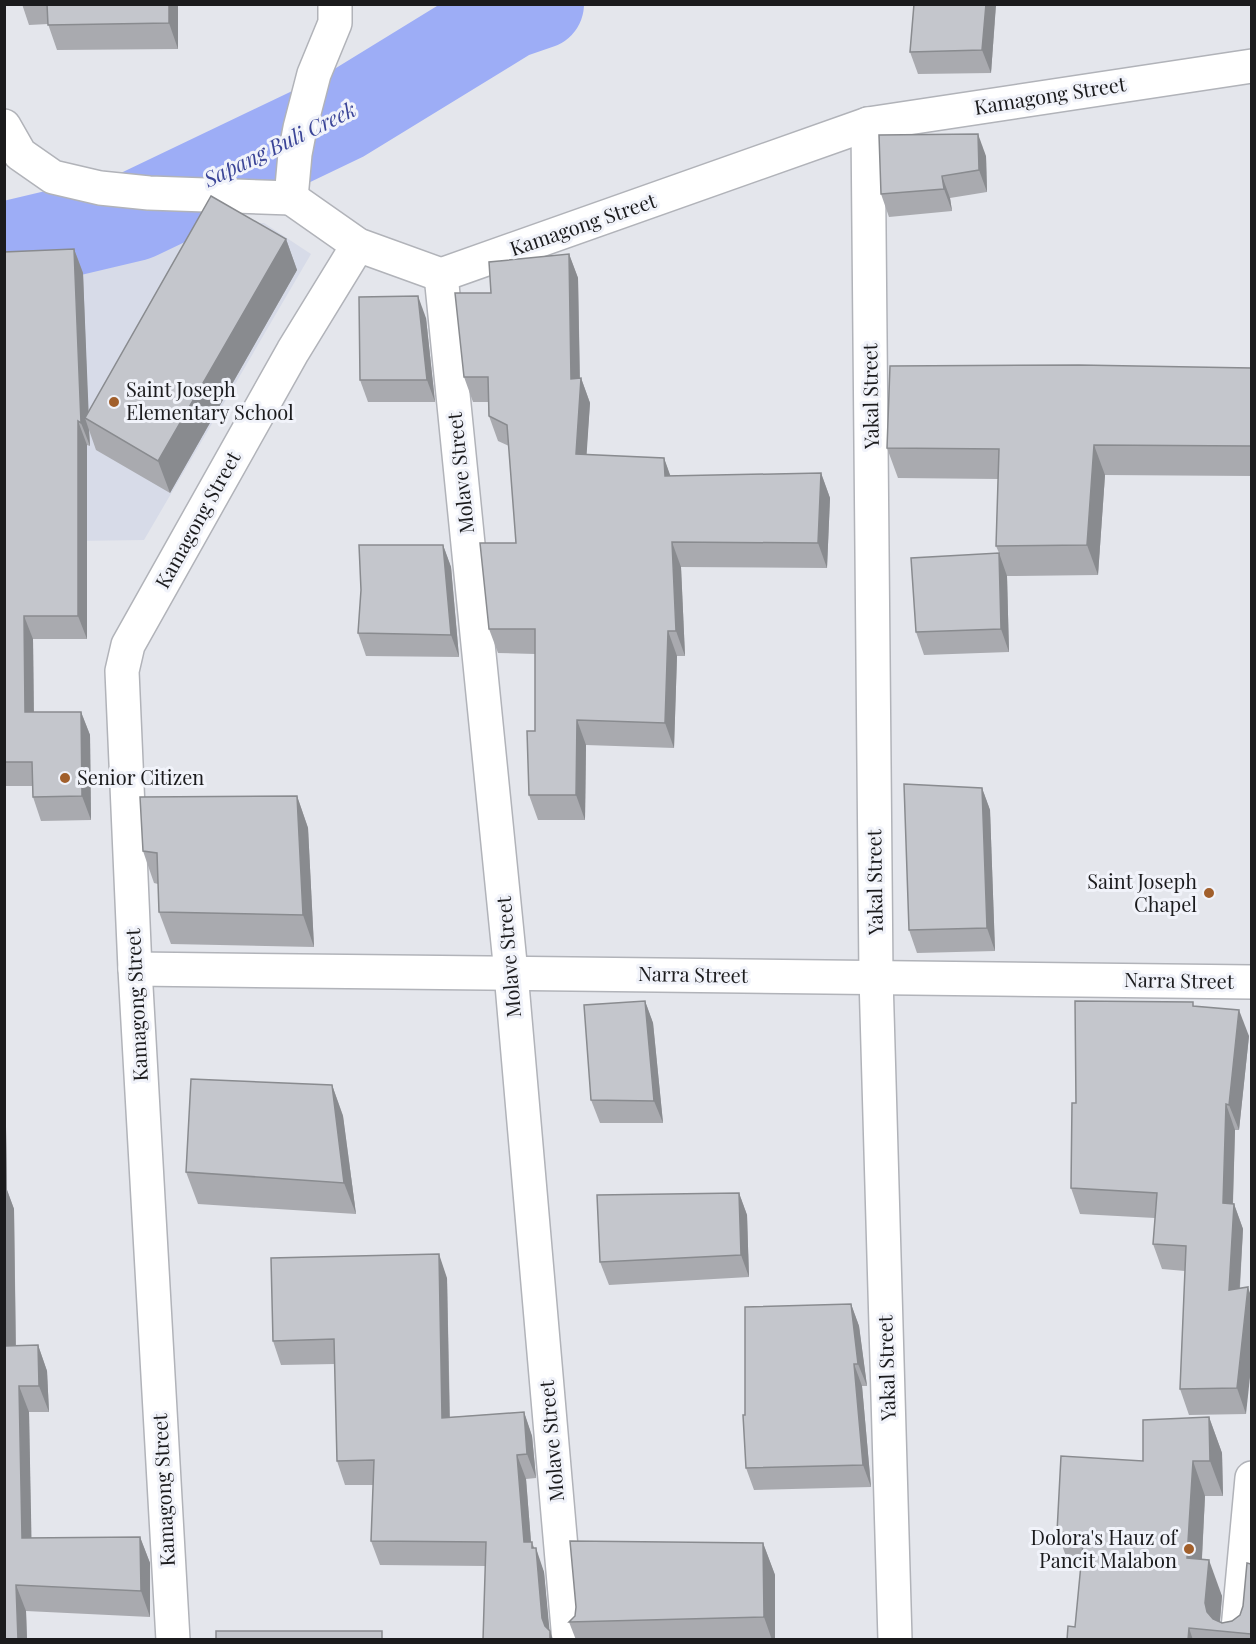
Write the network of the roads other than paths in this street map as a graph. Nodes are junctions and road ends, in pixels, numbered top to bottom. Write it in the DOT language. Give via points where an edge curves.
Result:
graph roads {
  1 [pos="342,11"];
  2 [pos="1251,66"];
  3 [pos="868,124"];
  4 [pos="4,126"];
  5 [pos="291,198"];
  6 [pos="358,245"];
  7 [pos="441,275"];
  8 [pos="135,969"];
  9 [pos="511,973"];
  10 [pos="876,978"];
  11 [pos="1251,982"];
  12 [pos="1251,1478"];
  13 [pos="173,1640"];
  14 [pos="569,1640"];
  15 [pos="895,1640"];
  16 [pos="1237,1640"];
  1 -- 5 [label="street" via="314,74 298,141"];
  2 -- 3 [label="street, Kamagong Street"];
  3 -- 7 [label="street, Kamagong Street"];
  3 -- 10 [label="street, Yakal Street"];
  4 -- 5 [label="street" via="20,154 53,177 100,188 149,193"];
  5 -- 6 [label="street"];
  6 -- 7 [label="street"];
  6 -- 8 [label="street, Kamagong Street" via="293,351 128,645 122,671"];
  7 -- 9 [label="street, Molave Street"];
  8 -- 9 [label="street, Narra Street"];
  8 -- 13 [label="street, Kamagong Street"];
  9 -- 10 [label="street, Narra Street"];
  9 -- 14 [label="street, Molave Street"];
  10 -- 11 [label="street, Narra Street"];
  10 -- 15 [label="street, Yakal Street"];
  12 -- 16 [label="street"];
}
